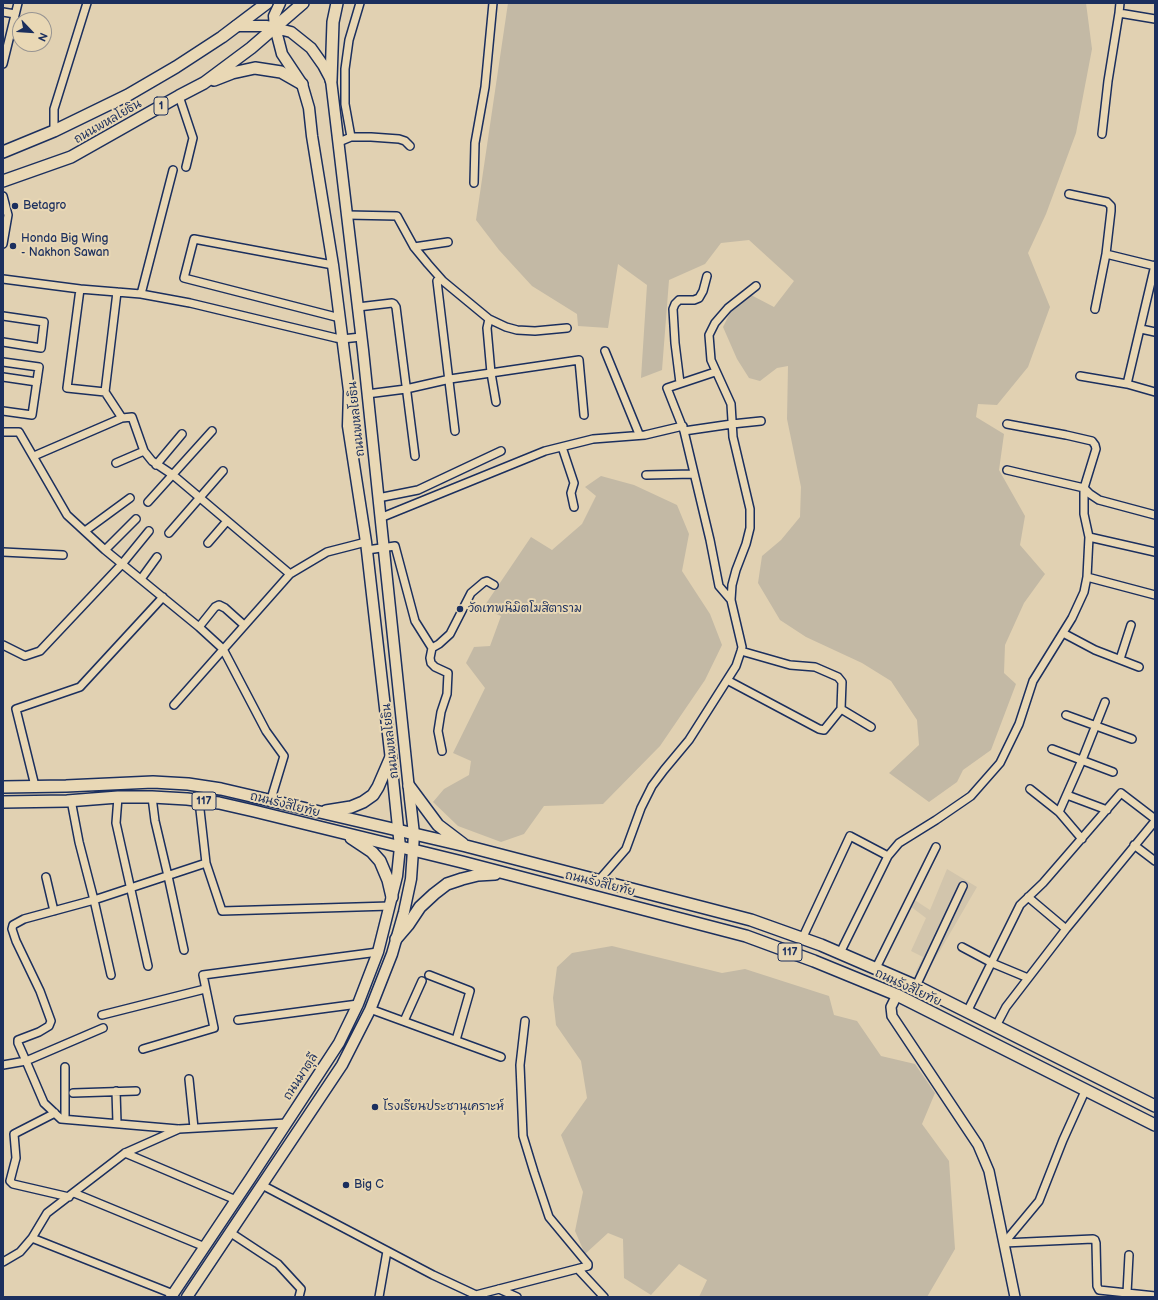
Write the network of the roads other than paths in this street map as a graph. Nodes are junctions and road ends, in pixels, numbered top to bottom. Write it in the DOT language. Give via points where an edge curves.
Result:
graph roads {
  1 [pos="87,3"];
  2 [pos="266,3"];
  3 [pos="280,3"];
  4 [pos="303,3"];
  5 [pos="337,3"];
  6 [pos="360,3"];
  7 [pos="493,3"];
  8 [pos="1120,3"];
  9 [pos="1119,13"];
  10 [pos="1155,19"];
  11 [pos="12,26"];
  12 [pos="236,26"];
  13 [pos="275,27"];
  14 [pos="3,64"];
  15 [pos="331,80"];
  16 [pos="204,83"];
  17 [pos="302,84"];
  18 [pos="179,96"];
  19 [pos="54,131"];
  20 [pos="1102,134"];
  21 [pos="351,137"];
  22 [pos="339,142"];
  23 [pos="410,146"];
  24 [pos="3,152"];
  25 [pos="186,167"];
  26 [pos="173,170"];
  27 [pos="3,181"];
  28 [pos="474,184"];
  29 [pos="1069,194"];
  30 [pos="3,196"];
  31 [pos="347,215"];
  32 [pos="448,242"];
  33 [pos="3,244"];
  34 [pos="414,247"];
  35 [pos="1106,254"];
  36 [pos="333,265"];
  37 [pos="1155,266"];
  38 [pos="707,276"];
  39 [pos="3,279"];
  40 [pos="436,281"];
  41 [pos="756,286"];
  42 [pos="80,289"];
  43 [pos="117,292"];
  44 [pos="141,294"];
  45 [pos="358,307"];
  46 [pos="1095,309"];
  47 [pos="3,316"];
  48 [pos="340,318"];
  49 [pos="489,319"];
  50 [pos="567,328"];
  51 [pos="1141,329"];
  52 [pos="1155,332"];
  53 [pos="361,337"];
  54 [pos="342,339"];
  55 [pos="3,342"];
  56 [pos="605,351"];
  57 [pos="3,362"];
  58 [pos="715,372"];
  59 [pos="491,373"];
  60 [pos="1080,376"];
  61 [pos="3,377"];
  62 [pos="450,379"];
  63 [pos="37,382"];
  64 [pos="680,383"];
  65 [pos="1127,384"];
  66 [pos="406,389"];
  67 [pos="105,392"];
  68 [pos="1155,392"];
  69 [pos="367,394"];
  70 [pos="496,402"];
  71 [pos="3,411"];
  72 [pos="584,416"];
  73 [pos="122,418"];
  74 [pos="761,421"];
  75 [pos="732,424"];
  76 [pos="1007,424"];
  77 [pos="684,429"];
  78 [pos="212,431"];
  79 [pos="455,431"];
  80 [pos="3,432"];
  81 [pos="182,434"];
  82 [pos="640,434"];
  83 [pos="562,447"];
  84 [pos="144,451"];
  85 [pos="501,451"];
  86 [pos="34,456"];
  87 [pos="415,456"];
  88 [pos="116,463"];
  89 [pos="156,465"];
  90 [pos="1007,470"];
  91 [pos="223,471"];
  92 [pos="694,474"];
  93 [pos="174,475"];
  94 [pos="646,475"];
  95 [pos="1084,488"];
  96 [pos="199,497"];
  97 [pos="130,498"];
  98 [pos="378,498"];
  99 [pos="148,502"];
  100 [pos="574,507"];
  101 [pos="1155,515"];
  102 [pos="136,518"];
  103 [pos="380,518"];
  104 [pos="227,521"];
  105 [pos="85,531"];
  106 [pos="149,531"];
  107 [pos="169,533"];
  108 [pos="1089,537"];
  109 [pos="208,543"];
  110 [pos="366,546"];
  111 [pos="383,548"];
  112 [pos="105,550"];
  113 [pos="3,552"];
  114 [pos="1155,552"];
  115 [pos="63,555"];
  116 [pos="158,557"];
  117 [pos="122,564"];
  118 [pos="290,574"];
  119 [pos="1087,577"];
  120 [pos="141,579"];
  121 [pos="494,585"];
  122 [pos="1155,595"];
  123 [pos="163,597"];
  124 [pos="731,600"];
  125 [pos="244,625"];
  126 [pos="1132,626"];
  127 [pos="199,627"];
  128 [pos="1063,633"];
  129 [pos="3,645"];
  130 [pos="432,648"];
  131 [pos="223,650"];
  132 [pos="741,652"];
  133 [pos="1120,660"];
  134 [pos="1139,666"];
  135 [pos="727,680"];
  136 [pos="1105,702"];
  137 [pos="174,705"];
  138 [pos="841,709"];
  139 [pos="1066,715"];
  140 [pos="1096,726"];
  141 [pos="871,727"];
  142 [pos="1132,739"];
  143 [pos="1052,749"];
  144 [pos="442,750"];
  145 [pos="391,757"];
  146 [pos="1082,760"];
  147 [pos="1114,772"];
  148 [pos="35,786"];
  149 [pos="66,786"];
  150 [pos="409,786"];
  151 [pos="3,787"];
  152 [pos="1030,789"];
  153 [pos="1067,795"];
  154 [pos="118,797"];
  155 [pos="152,797"];
  156 [pos="271,799"];
  157 [pos="69,801"];
  158 [pos="199,801"];
  159 [pos="3,802"];
  160 [pos="1107,810"];
  161 [pos="321,812"];
  162 [pos="1059,812"];
  163 [pos="1155,820"];
  164 [pos="399,831"];
  165 [pos="340,832"];
  166 [pos="414,834"];
  167 [pos="1082,839"];
  168 [pos="466,846"];
  169 [pos="1134,846"];
  170 [pos="400,847"];
  171 [pos="936,847"];
  172 [pos="413,850"];
  173 [pos="888,856"];
  174 [pos="1155,861"];
  175 [pos="206,863"];
  176 [pos="508,874"];
  177 [pos="168,876"];
  178 [pos="46,877"];
  179 [pos="599,880"];
  180 [pos="964,886"];
  181 [pos="131,888"];
  182 [pos="1028,898"];
  183 [pos="94,900"];
  184 [pos="391,902"];
  185 [pos="54,911"];
  186 [pos="1066,929"];
  187 [pos="396,939"];
  188 [pos="802,939"];
  189 [pos="962,947"];
  190 [pos="184,950"];
  191 [pos="378,952"];
  192 [pos="840,953"];
  193 [pos="992,963"];
  194 [pos="148,966"];
  195 [pos="876,968"];
  196 [pos="111,975"];
  197 [pos="429,975"];
  198 [pos="1028,978"];
  199 [pos="422,981"];
  200 [pos="916,986"];
  201 [pos="205,989"];
  202 [pos="897,995"];
  203 [pos="358,1004"];
  204 [pos="370,1009"];
  205 [pos="967,1012"];
  206 [pos="102,1015"];
  207 [pos="238,1020"];
  208 [pos="404,1021"];
  209 [pos="525,1021"];
  210 [pos="996,1026"];
  211 [pos="103,1028"];
  212 [pos="456,1040"];
  213 [pos="143,1049"];
  214 [pos="501,1057"];
  215 [pos="1060,1058"];
  216 [pos="26,1061"];
  217 [pos="4,1063"];
  218 [pos="65,1067"];
  219 [pos="1053,1073"];
  220 [pos="189,1079"];
  221 [pos="1086,1090"];
  222 [pos="116,1091"];
  223 [pos="136,1091"];
  224 [pos="73,1093"];
  225 [pos="1155,1106"];
  226 [pos="55,1113"];
  227 [pos="65,1119"];
  228 [pos="117,1123"];
  229 [pos="287,1123"];
  230 [pos="1155,1125"];
  231 [pos="194,1128"];
  232 [pos="178,1129"];
  233 [pos="299,1131"];
  234 [pos="125,1153"];
  235 [pos="262,1185"];
  236 [pos="71,1195"];
  237 [pos="236,1200"];
  238 [pos="230,1233"];
  239 [pos="32,1238"];
  240 [pos="1004,1243"];
  241 [pos="205,1247"];
  242 [pos="387,1251"];
  243 [pos="1129,1255"];
  244 [pos="3,1262"];
  245 [pos="578,1269"];
  246 [pos="499,1289"];
  247 [pos="1127,1293"];
  248 [pos="172,1296"];
  249 [pos="475,1296"];
  250 [pos="1155,1296"];
  251 [pos="187,1297"];
  252 [pos="298,1297"];
  253 [pos="379,1297"];
  254 [pos="517,1297"];
  255 [pos="604,1297"];
  256 [pos="1015,1297"];
  1 -- 19 [label="street" via="54,109"];
  2 -- 12 [label="main road, ถนนพหลโยธิน / 1"];
  3 -- 13 [label="main road, ถนนพหลโยธิน" via="274,16"];
  4 -- 13 [label="main road, ถนนพหลโยธิน / 1"];
  5 -- 15 [label="main road" via="333,22"];
  6 -- 21 [label="street" via="349,40 346,69 345,104"];
  7 -- 28 [label="street" via="485,87 475,143"];
  8 -- 9 [label="street"];
  9 -- 10 [label="street"];
  9 -- 20 [label="street"];
  11 -- 14 [label="street"];
  12 -- 13 [label="main road, ถนนพหลโยธิน"];
  12 -- 19 [label="main road, ถนนพหลโยธิน / 1" via="176,67 128,95"];
  13 -- 15 [label="main road, ถนนพหลโยธิน" via="290,32 311,48"];
  13 -- 16 [label="main road, ถนนพหลโยธิน / 1"];
  13 -- 17 [label="main road, ถนนพหลโยธิน" via="282,54"];
  15 -- 22 [label="main road, ถนนพหลโยธิน"];
  16 -- 17 [label="main road" via="255,68 281,72"];
  16 -- 18 [label="main road, ถนนพหลโยธิน / 1"];
  17 -- 36 [label="main road, ถนนพหลโยธิน" via="309,108"];
  18 -- 25 [label="street" via="193,138"];
  18 -- 27 [label="main road, ถนนพหลโยธิน / 1" via="71,157"];
  19 -- 24 [label="main road, ถนนพหลโยธิน / 1"];
  21 -- 22 [label="street"];
  21 -- 23 [label="street" via="399,139"];
  22 -- 31 [label="main road, ถนนพหลโยธิน"];
  26 -- 44 [label="street"];
  29 -- 35 [label="street" via="1107,202 1111,206"];
  30 -- 33 [label="street" via="8,215"];
  31 -- 34 [label="street" via="398,216"];
  31 -- 45 [label="main road, ถนนพหลโยธิน"];
  32 -- 34 [label="street"];
  34 -- 49 [label="street" via="443,281"];
  35 -- 37 [label="street"];
  35 -- 46 [label="street"];
  36 -- 48 [label="main road, ถนนพหลโยธิน"];
  36 -- 48 [label="street" via="194,239 184,278"];
  37 -- 51 [label="street"];
  38 -- 64 [label="street" via="699,298 679,300 673,309"];
  39 -- 42 [label="street"];
  40 -- 62 [label="street"];
  41 -- 58 [label="street" via="728,308 715,323 709,336"];
  42 -- 43 [label="street"];
  42 -- 67 [label="street" via="67,388"];
  43 -- 44 [label="street"];
  43 -- 67 [label="street"];
  44 -- 54 [label="street" via="190,302"];
  45 -- 53 [label="main road, ถนนพหลโยธิน"];
  45 -- 66 [label="street" via="394,304"];
  47 -- 55 [label="street" via="44,322 41,348"];
  48 -- 54 [label="main road, ถนนพหลโยธิน"];
  49 -- 50 [label="street" via="517,330"];
  49 -- 59 [label="street" via="487,328"];
  51 -- 52 [label="street"];
  51 -- 65 [label="street"];
  53 -- 54 [label="street"];
  53 -- 69 [label="main road, ถนนพหลโยธิน"];
  54 -- 110 [label="main road, ถนนพหลโยธิน" via="349,392 348,426"];
  56 -- 82 [label="street"];
  57 -- 63 [label="street" via="39,367"];
  58 -- 64 [label="street"];
  58 -- 75 [label="street" via="731,404"];
  59 -- 62 [label="street"];
  59 -- 70 [label="street"];
  59 -- 72 [label="street" via="579,360"];
  60 -- 65 [label="street"];
  61 -- 63 [label="street"];
  62 -- 66 [label="street"];
  62 -- 79 [label="street"];
  63 -- 71 [label="street" via="32,414"];
  64 -- 77 [label="street" via="667,388"];
  65 -- 68 [label="street"];
  66 -- 69 [label="street"];
  66 -- 87 [label="street"];
  67 -- 73 [label="street"];
  69 -- 98 [label="main road, ถนนพหลโยธิน"];
  73 -- 84 [label="street" via="132,417"];
  73 -- 86 [label="street"];
  74 -- 75 [label="street"];
  75 -- 77 [label="street"];
  75 -- 124 [label="street" via="750,509 750,528 732,585"];
  76 -- 95 [label="street" via="1092,441 1096,448"];
  77 -- 82 [label="street"];
  77 -- 92 [label="street"];
  78 -- 93 [label="street"];
  80 -- 86 [label="street" via="19,432"];
  81 -- 89 [label="street"];
  82 -- 83 [label="street" via="593,439"];
  83 -- 100 [label="street" via="574,483 571,493"];
  83 -- 103 [label="street" via="545,451"];
  84 -- 88 [label="street"];
  84 -- 89 [label="street"];
  85 -- 98 [label="street" via="418,490"];
  86 -- 105 [label="street" via="67,515"];
  89 -- 93 [label="street"];
  90 -- 95 [label="street"];
  91 -- 96 [label="street"];
  92 -- 94 [label="street"];
  92 -- 124 [label="street" via="719,586"];
  93 -- 96 [label="street"];
  93 -- 99 [label="street"];
  95 -- 101 [label="street" via="1099,500"];
  95 -- 108 [label="street" via="1084,514"];
  96 -- 104 [label="street"];
  96 -- 107 [label="street"];
  97 -- 105 [label="street"];
  98 -- 103 [label="main road, ถนนพหลโยธิน"];
  102 -- 112 [label="street"];
  103 -- 111 [label="main road, ถนนพหลโยธิน"];
  104 -- 109 [label="street"];
  104 -- 118 [label="street"];
  105 -- 112 [label="street"];
  106 -- 117 [label="street"];
  108 -- 114 [label="street"];
  108 -- 119 [label="street"];
  110 -- 111 [label="street"];
  110 -- 118 [label="street" via="327,552"];
  110 -- 145 [label="main road, ถนนพหลโยธิน"];
  111 -- 130 [label="street" via="395,546 415,621"];
  111 -- 150 [label="main road, ถนนพหลโยธิน"];
  112 -- 117 [label="street"];
  113 -- 115 [label="street"];
  116 -- 120 [label="street"];
  117 -- 120 [label="street"];
  117 -- 129 [label="street" via="40,651 26,656"];
  118 -- 125 [label="street"];
  119 -- 122 [label="street"];
  119 -- 128 [label="street" via="1081,598"];
  120 -- 123 [label="street"];
  121 -- 130 [label="street" via="484,582 471,593 450,634"];
  123 -- 127 [label="street"];
  123 -- 148 [label="street" via="80,687 16,709"];
  124 -- 132 [label="street"];
  125 -- 127 [label="street" via="219,605"];
  125 -- 131 [label="street"];
  126 -- 133 [label="street"];
  127 -- 131 [label="street"];
  128 -- 133 [label="street"];
  128 -- 173 [label="street" via="1033,681 1020,724 1000,762 971,796 899,843"];
  130 -- 144 [label="street" via="431,663 448,673 447,694 438,731"];
  131 -- 137 [label="street"];
  131 -- 156 [label="street" via="266,731 284,756"];
  132 -- 135 [label="street"];
  132 -- 138 [label="street" via="790,665 815,667 838,677 842,682"];
  133 -- 134 [label="street"];
  135 -- 138 [label="street" via="819,729 824,730"];
  135 -- 179 [label="street" via="689,740 652,786 626,849"];
  136 -- 140 [label="street"];
  138 -- 141 [label="street"];
  139 -- 140 [label="street"];
  140 -- 142 [label="street"];
  140 -- 146 [label="street"];
  143 -- 146 [label="street"];
  145 -- 161 [label="main road" via="373,795 351,807"];
  145 -- 164 [label="main road, ถนนพหลโยธิน"];
  146 -- 147 [label="street"];
  146 -- 153 [label="street"];
  148 -- 149 [label="main road, ถนนรังสิโยทัย / 117"];
  148 -- 151 [label="main road, ถนนรังสิโยทัย / 117"];
  149 -- 156 [label="main road, ถนนรังสิโยทัย / 117" via="153,782 188,784"];
  149 -- 157 [label="main road"];
  150 -- 166 [label="main road, ถนนพหลโยธิน"];
  150 -- 168 [label="main road" via="438,825"];
  152 -- 162 [label="street"];
  153 -- 160 [label="street"];
  153 -- 162 [label="street"];
  154 -- 155 [label="main road, ถนนรังสิโยทัย / 117"];
  154 -- 157 [label="main road, ถนนรังสิโยทัย / 117"];
  154 -- 181 [label="street" via="116,823"];
  155 -- 158 [label="main road, ถนนรังสิโยทัย / 117"];
  155 -- 177 [label="street"];
  156 -- 161 [label="main road, ถนนรังสิโยทัย / 117"];
  157 -- 159 [label="main road, ถนนรังสิโยทัย / 117"];
  157 -- 183 [label="street"];
  158 -- 165 [label="main road, ถนนรังสิโยทัย / 117" via="254,810"];
  158 -- 175 [label="street"];
  160 -- 163 [label="street" via="1121,792"];
  160 -- 167 [label="street"];
  161 -- 164 [label="main road, ถนนรังสิโยทัย / 117"];
  162 -- 167 [label="street"];
  163 -- 169 [label="street"];
  164 -- 166 [label="main road, ถนนรังสิโยทัย / 117"];
  164 -- 170 [label="main road, ถนนพหลโยธิน"];
  165 -- 170 [label="main road, ถนนรังสิโยทัย / 117"];
  165 -- 184 [label="main road" via="372,852 380,861 388,880"];
  166 -- 168 [label="main road, ถนนรังสิโยทัย / 117"];
  166 -- 172 [label="main road, ถนนพหลโยธิน"];
  167 -- 182 [label="street"];
  168 -- 179 [label="main road, ถนนรังสิโยทัย / 117"];
  169 -- 174 [label="street"];
  169 -- 186 [label="street"];
  170 -- 172 [label="main road, ถนนรังสิโยทัย / 117"];
  170 -- 184 [label="main road, ถนนมาตุลี"];
  171 -- 195 [label="street"];
  172 -- 176 [label="main road, ถนนรังสิโยทัย / 117"];
  172 -- 187 [label="main road" via="411,878"];
  173 -- 188 [label="street" via="850,836"];
  173 -- 192 [label="street"];
  175 -- 177 [label="street"];
  175 -- 184 [label="street" via="222,911"];
  176 -- 187 [label="main road" via="478,875 447,884 420,908"];
  176 -- 202 [label="main road, ถนนรังสิโยทัย / 117" via="746,936"];
  177 -- 181 [label="street"];
  177 -- 190 [label="street"];
  178 -- 185 [label="street"];
  179 -- 188 [label="main road, ถนนรังสิโยทัย / 117" via="751,920"];
  180 -- 200 [label="street"];
  181 -- 183 [label="street"];
  181 -- 194 [label="street"];
  182 -- 186 [label="street"];
  182 -- 193 [label="street" via="1020,905"];
  183 -- 185 [label="street"];
  183 -- 196 [label="street"];
  184 -- 191 [label="main road, ถนนมาตุลี"];
  185 -- 216 [label="street" via="24,919 12,927 51,1020 50,1025 44,1029 18,1040"];
  186 -- 198 [label="street"];
  187 -- 204 [label="main road"];
  188 -- 192 [label="main road, ถนนรังสิโยทัย / 117"];
  189 -- 193 [label="street"];
  191 -- 201 [label="street" via="203,975"];
  191 -- 203 [label="main road, ถนนมาตุลี"];
  192 -- 195 [label="main road, ถนนรังสิโยทัย / 117"];
  193 -- 198 [label="street"];
  193 -- 205 [label="street"];
  195 -- 200 [label="main road, ถนนรังสิโยทัย / 117"];
  197 -- 212 [label="street" via="470,991"];
  198 -- 210 [label="street" via="1006,1007"];
  199 -- 208 [label="street"];
  200 -- 205 [label="main road, ถนนรังสิโยทัย / 117"];
  201 -- 206 [label="street"];
  201 -- 213 [label="street" via="214,1028"];
  202 -- 219 [label="main road, ถนนรังสิโยทัย / 117"];
  202 -- 240 [label="street" via="891,1007 892,1016 978,1145 989,1170"];
  203 -- 207 [label="street"];
  203 -- 229 [label="main road, ถนนมาตุลี" via="339,1042"];
  204 -- 208 [label="street"];
  204 -- 233 [label="main road" via="342,1065"];
  205 -- 210 [label="main road, ถนนรังสิโยทัย / 117"];
  208 -- 212 [label="street"];
  209 -- 245 [label="street" via="520,1065 523,1136 549,1217 588,1264"];
  210 -- 215 [label="main road, ถนนรังสิโยทัย / 117"];
  211 -- 216 [label="street"];
  212 -- 214 [label="street"];
  215 -- 219 [label="main road"];
  215 -- 225 [label="main road, ถนนรังสิโยทัย / 117"];
  216 -- 217 [label="street"];
  216 -- 226 [label="street" via="44,1102"];
  218 -- 227 [label="street"];
  219 -- 221 [label="main road, ถนนรังสิโยทัย / 117"];
  220 -- 231 [label="street"];
  221 -- 230 [label="main road, ถนนรังสิโยทัย / 117"];
  221 -- 240 [label="street" via="1039,1201"];
  222 -- 223 [label="street"];
  222 -- 224 [label="street"];
  222 -- 228 [label="street"];
  226 -- 227 [label="street" via="61,1119"];
  226 -- 236 [label="street" via="14,1134 16,1158 10,1181 14,1184"];
  227 -- 228 [label="street"];
  228 -- 232 [label="street"];
  229 -- 231 [label="street"];
  229 -- 233 [label="main road"];
  229 -- 237 [label="main road, ถนนมาตุลี"];
  231 -- 232 [label="street"];
  232 -- 234 [label="street"];
  233 -- 235 [label="main road"];
  234 -- 236 [label="street"];
  234 -- 237 [label="street"];
  235 -- 238 [label="main road"];
  235 -- 242 [label="street"];
  236 -- 239 [label="street" via="47,1213"];
  236 -- 241 [label="street"];
  237 -- 241 [label="main road, ถนนมาตุลี"];
  238 -- 251 [label="main road"];
  238 -- 252 [label="street" via="278,1264 301,1289"];
  239 -- 244 [label="street" via="20,1252"];
  239 -- 248 [label="street"];
  240 -- 247 [label="street" via="1095,1240 1096,1286 1102,1291"];
  240 -- 256 [label="street"];
  241 -- 248 [label="main road, ถนนมาตุลี"];
  242 -- 249 [label="street"];
  242 -- 253 [label="street"];
  243 -- 247 [label="street"];
  245 -- 246 [label="street"];
  245 -- 255 [label="street"];
  246 -- 249 [label="street"];
  246 -- 254 [label="street"];
  247 -- 250 [label="street"];
}
